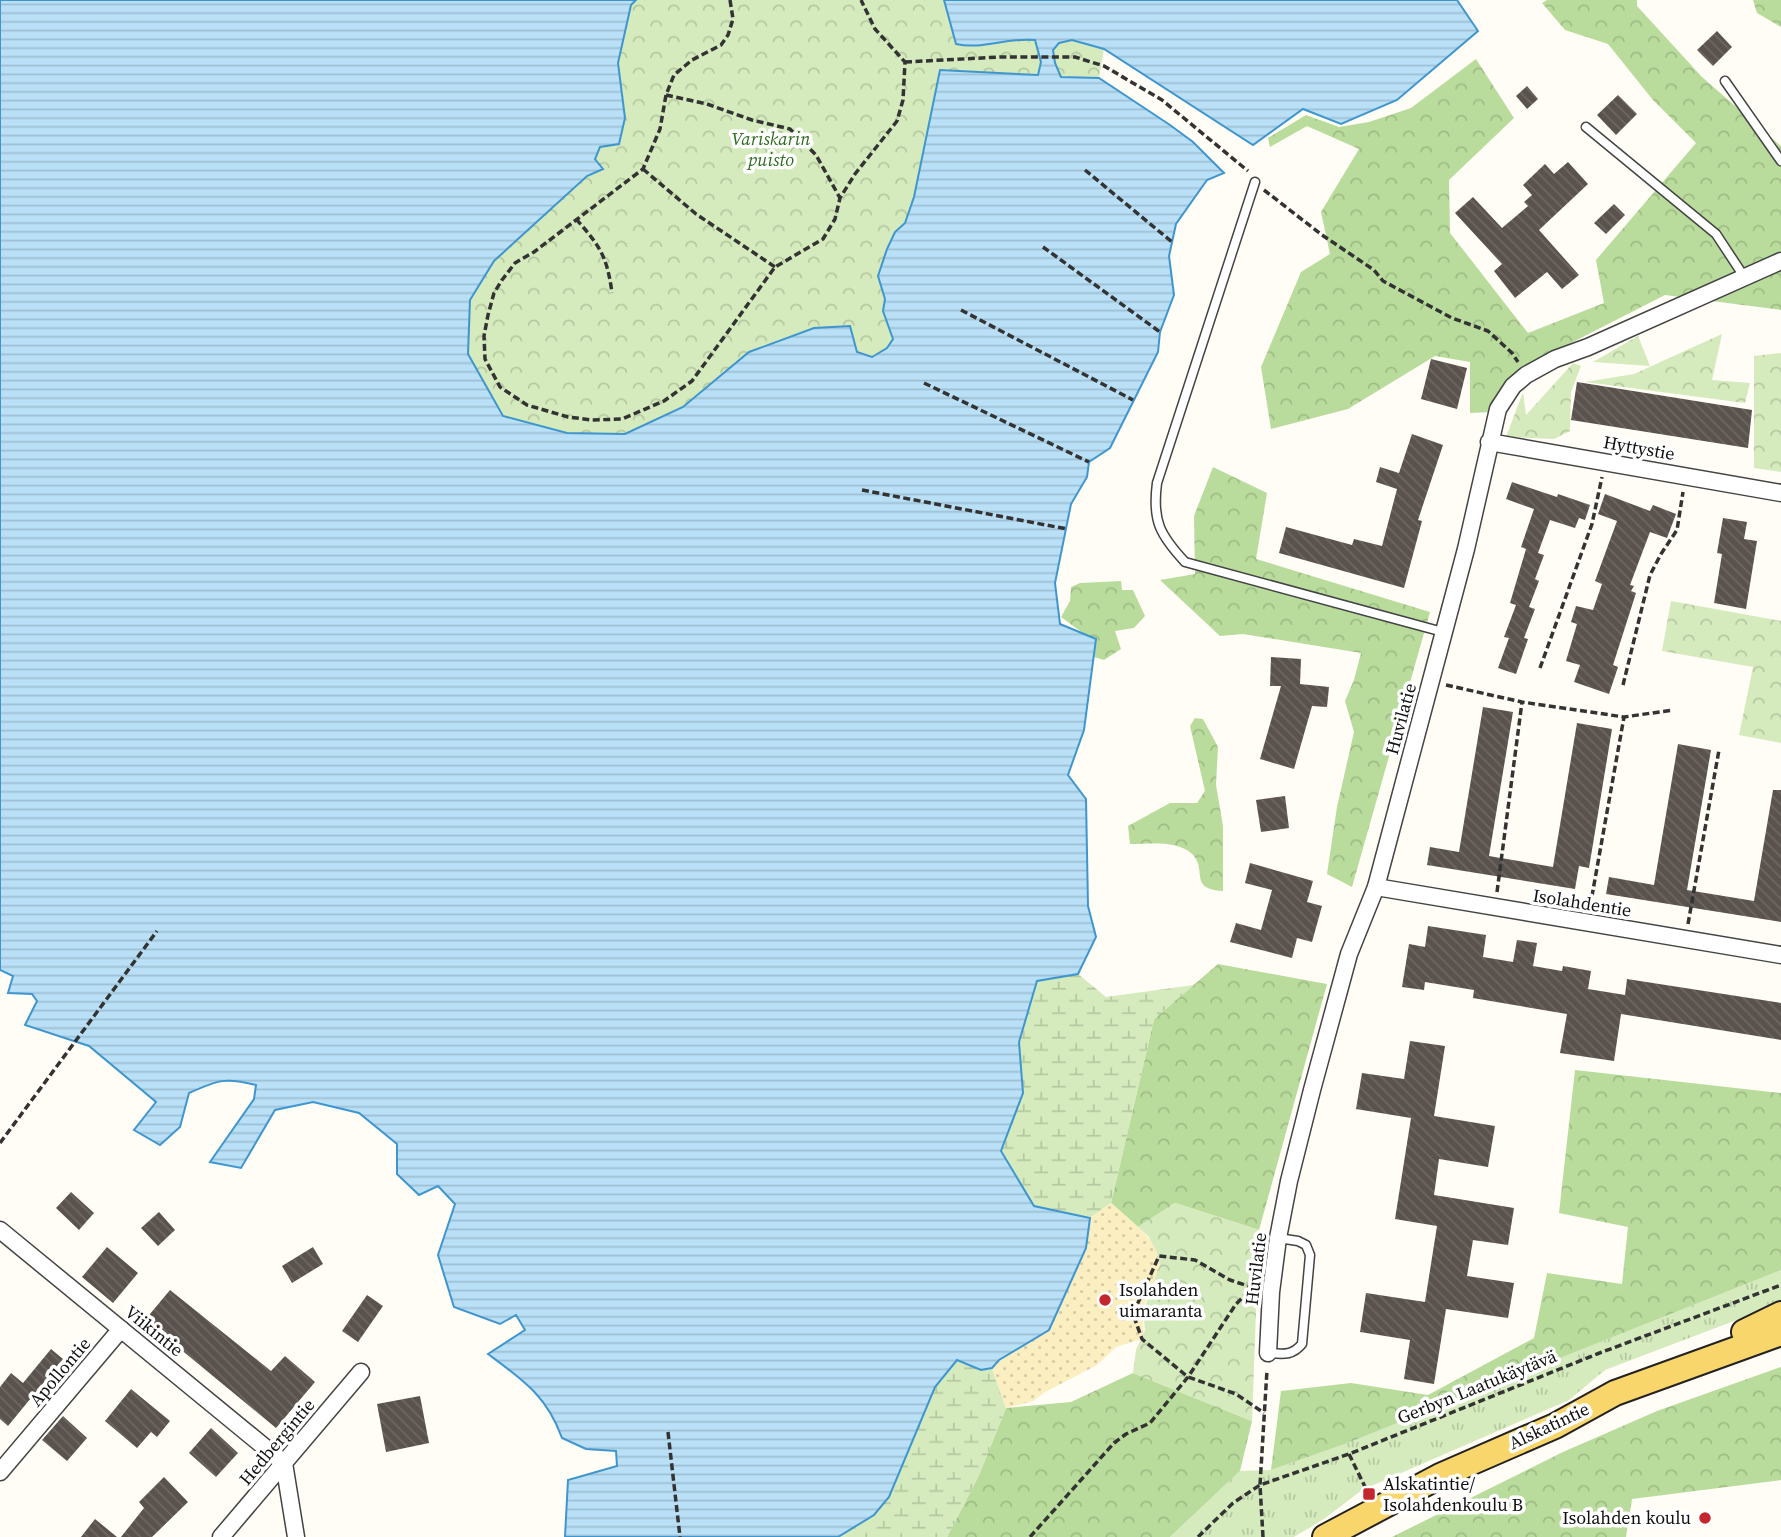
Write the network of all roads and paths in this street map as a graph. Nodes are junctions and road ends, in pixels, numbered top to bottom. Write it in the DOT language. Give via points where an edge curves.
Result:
graph roads {
  1 [pos="730,0"];
  2 [pos="861,0"];
  3 [pos="905,62"];
  4 [pos="1725,81"];
  5 [pos="667,94"];
  6 [pos="1586,127"];
  7 [pos="1781,161"];
  8 [pos="643,169"];
  9 [pos="1085,170"];
  10 [pos="1255,183"];
  11 [pos="840,198"];
  12 [pos="576,219"];
  13 [pos="1172,242"];
  14 [pos="1043,247"];
  15 [pos="1781,261"];
  16 [pos="775,267"];
  17 [pos="1745,278"];
  18 [pos="611,293"];
  19 [pos="961,310"];
  20 [pos="1160,332"];
  21 [pos="1526,375"];
  22 [pos="924,383"];
  23 [pos="1133,400"];
  24 [pos="1489,442"];
  25 [pos="1605,461"];
  26 [pos="1089,462"];
  27 [pos="1685,476"];
  28 [pos="862,490"];
  29 [pos="1781,493"];
  30 [pos="1068,529"];
  31 [pos="1443,632"];
  32 [pos="1540,668"];
  33 [pos="1431,681"];
  34 [pos="1623,685"];
  35 [pos="1522,702"];
  36 [pos="1673,710"];
  37 [pos="1623,717"];
  38 [pos="1719,750"];
  39 [pos="1376,887"];
  40 [pos="1495,908"];
  41 [pos="1588,923"];
  42 [pos="157,931"];
  43 [pos="1685,939"];
  44 [pos="1781,955"];
  45 [pos="0,1143"];
  46 [pos="0,1230"];
  47 [pos="1278,1238"];
  48 [pos="1781,1285"];
  49 [pos="1781,1314"];
  50 [pos="121,1329"];
  51 [pos="1781,1333"];
  52 [pos="1781,1348"];
  53 [pos="1268,1353"];
  54 [pos="361,1372"];
  55 [pos="1188,1377"];
  56 [pos="1615,1393"];
  57 [pos="1264,1413"];
  58 [pos="1555,1426"];
  59 [pos="668,1433"];
  60 [pos="1349,1454"];
  61 [pos="284,1463"];
  62 [pos="0,1472"];
  63 [pos="1260,1485"];
  64 [pos="1369,1494"];
  65 [pos="221,1537"];
  66 [pos="296,1537"];
  67 [pos="680,1537"];
  68 [pos="1030,1537"];
  69 [pos="1198,1537"];
  70 [pos="1263,1537"];
  71 [pos="1325,1537"];
  1 -- 5 [label="path" via="733,19 728,36 674,75"];
  2 -- 3 [label="path" via="875,29"];
  3 -- 10 [label="path" via="1075,57 1104,66 1162,100 1246,167"];
  3 -- 11 [label="path" via="897,121"];
  4 -- 7 [label="lane"];
  5 -- 8 [label="path" via="660,129"];
  5 -- 11 [label="path" via="790,130 816,155"];
  6 -- 17 [label="lane" via="1716,234"];
  8 -- 12 [label="path"];
  8 -- 16 [label="path" via="696,214"];
  9 -- 13 [label="path"];
  10 -- 21 [label="path" via="1383,281 1452,318 1489,331 1513,353"];
  10 -- 31 [label="lane" via="1157,483 1156,521 1185,562"];
  11 -- 16 [label="path" via="823,239"];
  12 -- 16 [label="path" via="515,263 494,293 484,336 485,359 500,387 527,405 568,417 622,419 664,401 692,382"];
  12 -- 18 [label="path" via="598,245"];
  14 -- 20 [label="path"];
  15 -- 17 [label="street, Huvilatie"];
  17 -- 21 [label="street, Huvilatie"];
  19 -- 23 [label="path"];
  21 -- 24 [label="street, Huvilatie" via="1498,409"];
  22 -- 26 [label="path"];
  24 -- 25 [label="street, Hyttystie"];
  24 -- 31 [label="street, Huvilatie"];
  25 -- 27 [label="street, Hyttystie"];
  25 -- 32 [label="path" via="1592,524"];
  27 -- 29 [label="street, Hyttystie"];
  27 -- 34 [label="path" via="1678,530 1650,575"];
  28 -- 30 [label="path"];
  31 -- 33 [label="street, Huvilatie"];
  33 -- 35 [label="path"];
  33 -- 39 [label="street, Huvilatie"];
  35 -- 37 [label="path"];
  35 -- 40 [label="path"];
  36 -- 37 [label="path"];
  37 -- 41 [label="path"];
  38 -- 43 [label="path"];
  39 -- 40 [label="street, Isolahdentie"];
  39 -- 47 [label="street, Huvilatie" via="1349,954 1329,1023"];
  40 -- 41 [label="street, Isolahdentie"];
  41 -- 43 [label="street, Isolahdentie"];
  42 -- 45 [label="path"];
  43 -- 44 [label="street, Isolahdentie"];
  46 -- 50 [label="street, Viikintie"];
  47 -- 53 [label="street, Huvilatie"];
  47 -- 53 [label="lane" via="1306,1245 1310,1255 1302,1344 1287,1354"];
  48 -- 60 [label="path, Gerbyn Laatukäytävä"];
  49 -- 56 [label="main road"];
  50 -- 61 [label="street, Viikintie"];
  50 -- 62 [label="street, Apollontie"];
  51 -- 56 [label="main road, Alskatintie"];
  52 -- 58 [label="main road"];
  53 -- 57 [label="path"];
  54 -- 61 [label="street, Hedbergintie"];
  55 -- 55 [label="path" via="1142,1339 1133,1314 1159,1256 1195,1260 1252,1288 1236,1304"];
  55 -- 57 [label="path" via="1236,1394"];
  55 -- 68 [label="path" via="1150,1423 1114,1443"];
  56 -- 58 [label="main road, Alskatintie"];
  57 -- 63 [label="path"];
  58 -- 71 [label="main road, Alskatintie" via="1440,1476"];
  59 -- 67 [label="path"];
  60 -- 63 [label="path, Gerbyn Laatukäytävä"];
  60 -- 64 [label="path"];
  61 -- 65 [label="street, Hedbergintie"];
  61 -- 66 [label="street"];
  63 -- 69 [label="path, Gerbyn Laatukäytävä" via="1233,1503"];
  63 -- 70 [label="path"];
}
